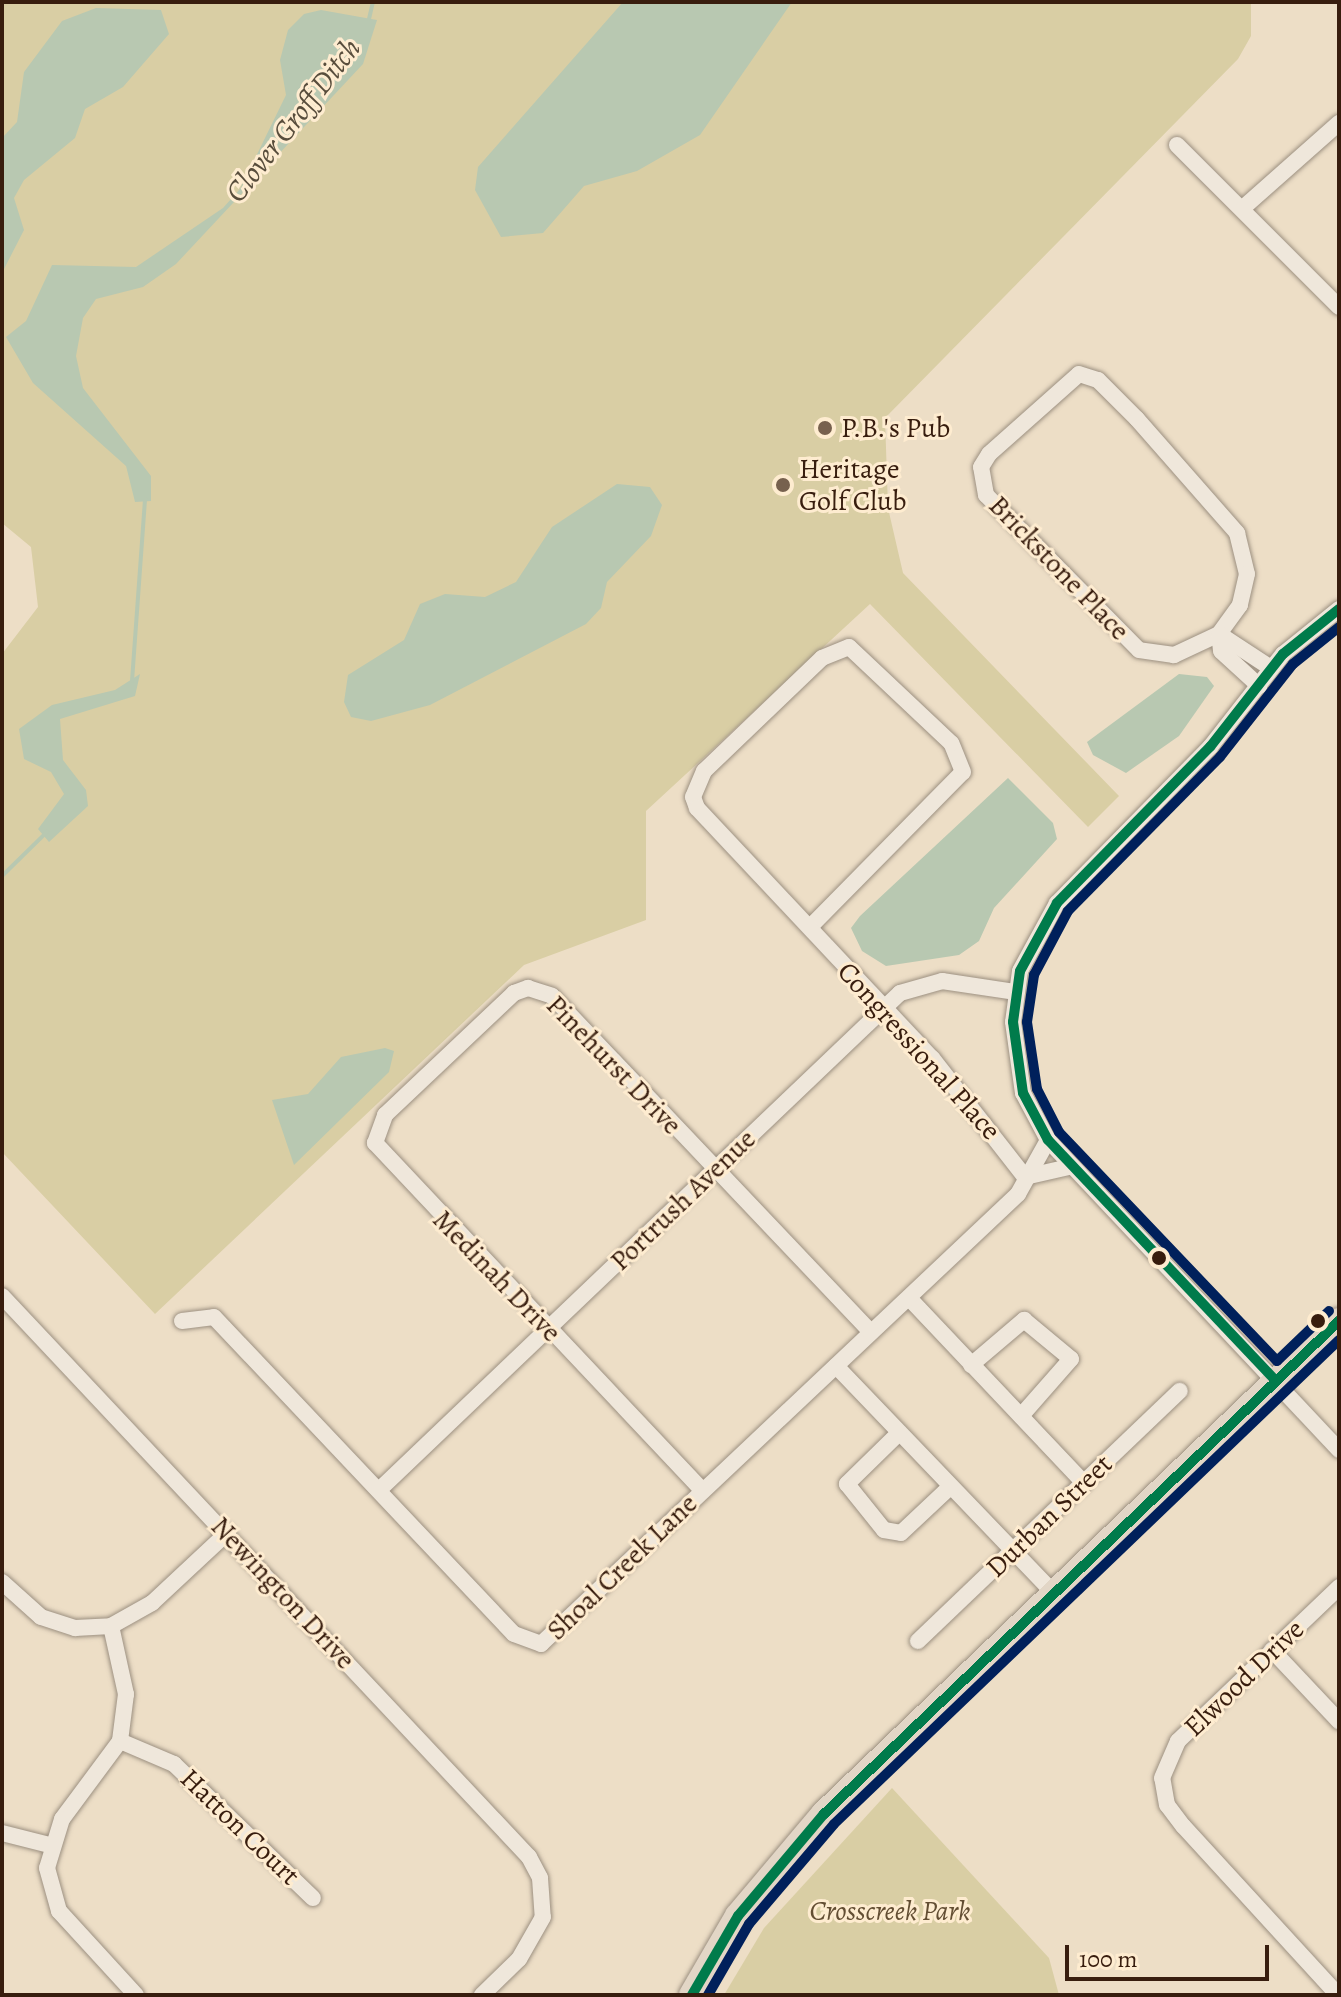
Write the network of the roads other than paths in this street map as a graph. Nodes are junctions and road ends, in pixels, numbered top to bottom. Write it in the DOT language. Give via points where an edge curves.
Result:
graph roads {
  1 [pos="1339,123"];
  2 [pos="1177,145"];
  3 [pos="1244,207"];
  4 [pos="1339,307"];
  5 [pos="1339,609"];
  6 [pos="1219,634"];
  7 [pos="1271,668"];
  8 [pos="1259,686"];
  9 [pos="811,926"];
  10 [pos="1016,992"];
  11 [pos="886,1005"];
  12 [pos="446,1057"];
  13 [pos="1048,1140"];
  14 [pos="1069,1167"];
  15 [pos="715,1168"];
  16 [pos="1025,1177"];
  17 [pos="2,1296"];
  18 [pos="909,1298"];
  19 [pos="182,1321"];
  20 [pos="1339,1321"];
  21 [pos="547,1328"];
  22 [pos="871,1332"];
  23 [pos="971,1365"];
  24 [pos="836,1366"];
  25 [pos="1276,1381"];
  26 [pos="1180,1391"];
  27 [pos="1021,1416"];
  28 [pos="899,1433"];
  29 [pos="1339,1450"];
  30 [pos="1084,1483"];
  31 [pos="950,1487"];
  32 [pos="379,1490"];
  33 [pos="702,1490"];
  34 [pos="227,1533"];
  35 [pos="1014,1551"];
  36 [pos="2,1582"];
  37 [pos="1339,1587"];
  38 [pos="1054,1593"];
  39 [pos="111,1626"];
  40 [pos="918,1641"];
  41 [pos="1272,1650"];
  42 [pos="1339,1721"];
  43 [pos="120,1741"];
  44 [pos="2,1833"];
  45 [pos="49,1845"];
  46 [pos="313,1898"];
  47 [pos="136,1995"];
  48 [pos="482,1995"];
  49 [pos="692,1995"];
  50 [pos="1338,1995"];
  1 -- 3 [label="street"];
  2 -- 3 [label="street"];
  3 -- 4 [label="street"];
  5 -- 7 [label="street"];
  6 -- 6 [label="street, Brickstone Place" via="1240,605 1247,574 1237,533 1221,507 1090,374 1070,380 981,467 986,495 1139,650 1174,655"];
  6 -- 7 [label="street"];
  6 -- 8 [label="street" via="1221,651"];
  7 -- 8 [label="street"];
  8 -- 10 [label="street" via="1152,811 1057,903 1030,947"];
  9 -- 9 [label="street, Congressional Place" via="693,797 704,771 822,658 849,647 951,743 963,772 949,794"];
  9 -- 11 [label="street, Congressional Place"];
  10 -- 11 [label="street, Portrush Avenue" via="916,983"];
  10 -- 13 [label="street" via="1017,1068"];
  11 -- 15 [label="street, Portrush Avenue"];
  11 -- 16 [label="street, Congressional Place"];
  12 -- 15 [label="street, Pinehurst Drive" via="514,993 543,991"];
  12 -- 21 [label="street, Medinah Drive" via="385,1115 375,1143"];
  13 -- 14 [label="street"];
  13 -- 16 [label="street, Shoal Creek Lane"];
  14 -- 16 [label="street"];
  14 -- 25 [label="street"];
  15 -- 21 [label="street, Portrush Avenue"];
  15 -- 22 [label="street, Pinehurst Drive"];
  16 -- 18 [label="street, Shoal Creek Lane" via="1018,1194"];
  17 -- 34 [label="street, Newington Drive"];
  18 -- 22 [label="street, Shoal Creek Lane"];
  18 -- 23 [label="street"];
  19 -- 32 [label="street, Shoal Creek Lane" via="214,1317"];
  20 -- 25 [label="main road"];
  21 -- 32 [label="street, Portrush Avenue"];
  21 -- 33 [label="street, Medinah Drive"];
  22 -- 24 [label="street, Shoal Creek Lane"];
  23 -- 27 [label="street"];
  23 -- 27 [label="street" via="1024,1320 1071,1359 1068,1370"];
  24 -- 28 [label="street"];
  24 -- 33 [label="street, Shoal Creek Lane"];
  25 -- 29 [label="street"];
  25 -- 38 [label="main road"];
  26 -- 30 [label="street, Durban Street"];
  27 -- 30 [label="street"];
  28 -- 31 [label="street"];
  28 -- 31 [label="street" via="847,1484 884,1530 901,1533"];
  30 -- 35 [label="street, Durban Street"];
  31 -- 35 [label="street"];
  32 -- 33 [label="street, Shoal Creek Lane" via="514,1634 541,1644"];
  34 -- 39 [label="street" via="152,1603"];
  34 -- 48 [label="street, Newington Drive" via="522,1849 543,1902 537,1933"];
  35 -- 38 [label="street"];
  35 -- 40 [label="street, Durban Street"];
  36 -- 39 [label="street" via="41,1617 75,1628"];
  37 -- 41 [label="street, Elwood Drive"];
  38 -- 49 [label="main road" via="789,1853 738,1916"];
  39 -- 43 [label="street" via="126,1694"];
  41 -- 42 [label="street"];
  41 -- 50 [label="street, Elwood Drive" via="1178,1741 1162,1778 1167,1805"];
  43 -- 45 [label="street"];
  43 -- 46 [label="street, Hatton Court" via="174,1764"];
  44 -- 45 [label="street"];
  45 -- 47 [label="street" via="59,1911"];
}
